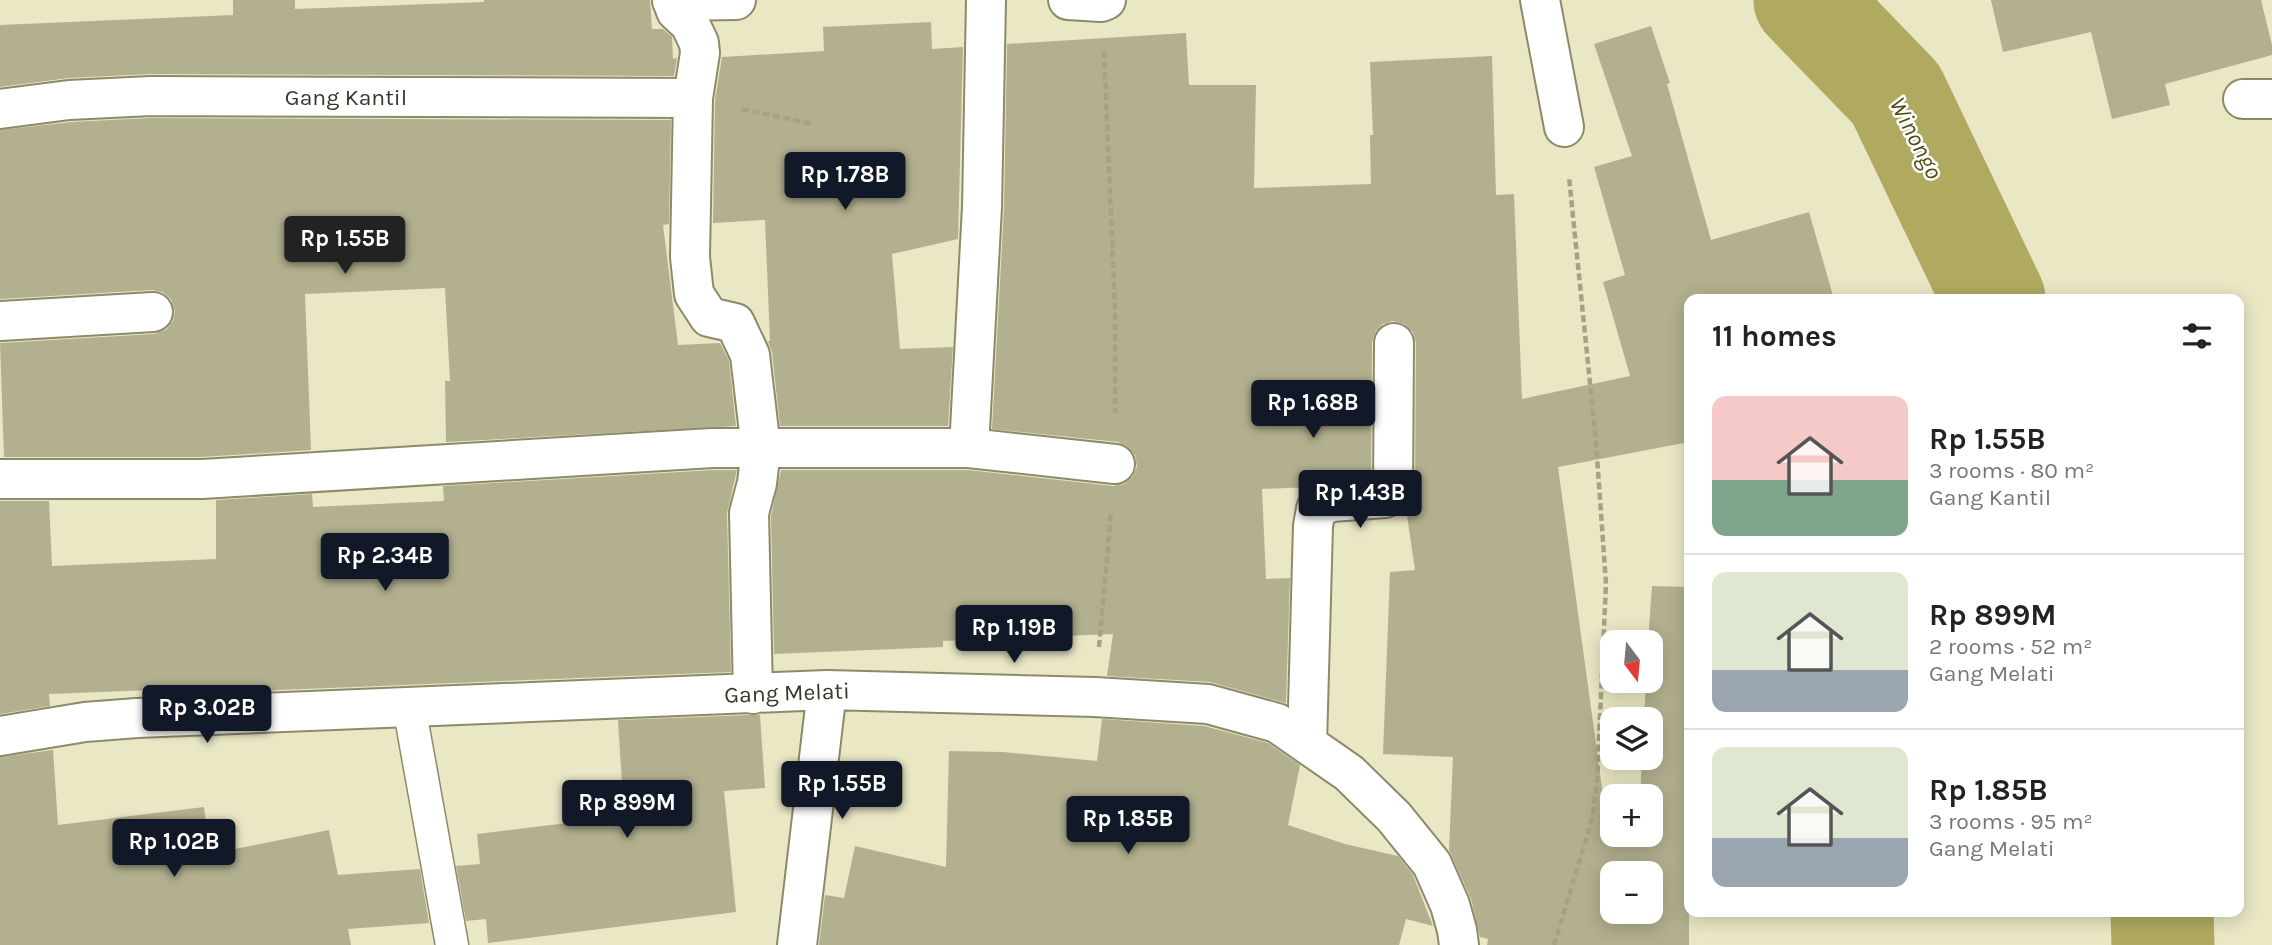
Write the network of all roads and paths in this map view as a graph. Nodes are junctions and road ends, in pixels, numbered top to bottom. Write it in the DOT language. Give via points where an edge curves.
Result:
graph roads {
  1 [pos="736,0"];
  2 [pos="986,0"];
  3 [pos="1539,0"];
  4 [pos="672,1"];
  5 [pos="1092,1"];
  6 [pos="693,99"];
  7 [pos="0,109"];
  8 [pos="813,124"];
  9 [pos="1564,127"];
  10 [pos="1115,309"];
  11 [pos="153,312"];
  12 [pos="0,321"];
  13 [pos="1394,343"];
  14 [pos="969,447"];
  15 [pos="761,449"];
  16 [pos="1115,464"];
  17 [pos="0,479"];
  18 [pos="827,691"];
  19 [pos="753,694"];
  20 [pos="409,706"];
  21 [pos="0,736"];
  22 [pos="1307,744"];
  23 [pos="452,945"];
  24 [pos="797,945"];
  25 [pos="1459,945"];
  26 [pos="1554,945"];
  1 -- 4 [label="street"];
  2 -- 14 [label="street" via="982,207"];
  3 -- 9 [label="street"];
  4 -- 6 [label="street" via="699,43"];
  5 -- 10 [label="path"];
  6 -- 7 [label="street, Gang Kantil" via="151,96"];
  6 -- 8 [label="path"];
  6 -- 15 [label="street" via="690,257 694,294 709,317 735,323 750,355"];
  9 -- 26 [label="path" via="1596,442 1605,584 1597,784 1591,823"];
  11 -- 12 [label="street"];
  13 -- 22 [label="street" via="1393,491 1385,498 1331,502 1316,509"];
  14 -- 15 [label="street"];
  14 -- 16 [label="street"];
  15 -- 17 [label="street" via="712,448 202,479"];
  15 -- 19 [label="street" via="748,513"];
  18 -- 19 [label="street, Gang Melati"];
  18 -- 22 [label="street, Gang Melati" via="1208,704 1277,723"];
  18 -- 24 [label="street"];
  19 -- 20 [label="street, Gang Melati"];
  20 -- 21 [label="street, Gang Melati" via="137,718"];
  20 -- 23 [label="lane"];
  22 -- 25 [label="street, Gang Melati" via="1349,773 1395,817 1432,864 1450,905"];
}
